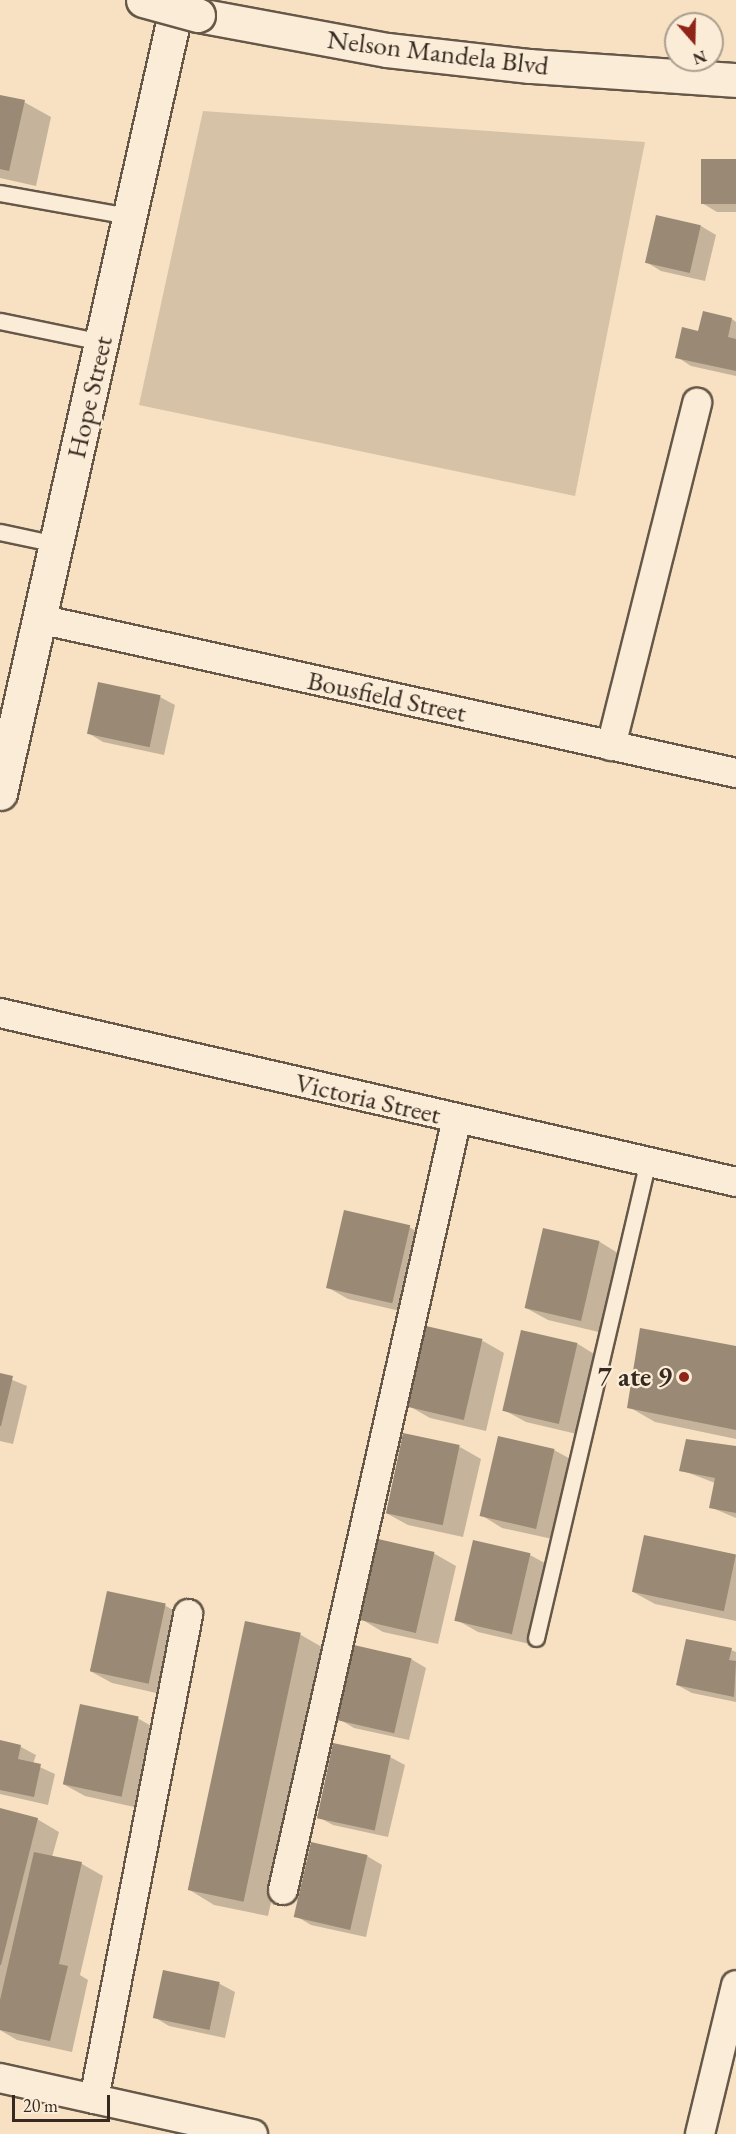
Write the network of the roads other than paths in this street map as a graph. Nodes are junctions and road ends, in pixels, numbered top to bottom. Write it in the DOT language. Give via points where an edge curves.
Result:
graph roads {
  1 [pos="143,0"];
  2 [pos="178,0"];
  3 [pos="736,80"];
  4 [pos="0,193"];
  5 [pos="129,216"];
  6 [pos="0,321"];
  7 [pos="101,342"];
  8 [pos="697,403"];
  9 [pos="0,532"];
  10 [pos="56,544"];
  11 [pos="39,619"];
  12 [pos="611,746"];
  13 [pos="736,773"];
  14 [pos="0,793"];
  15 [pos="0,1013"];
  16 [pos="457,1118"];
  17 [pos="648,1162"];
  18 [pos="736,1182"];
  19 [pos="188,1614"];
  20 [pos="536,1638"];
  21 [pos="283,1890"];
  22 [pos="736,1985"];
  23 [pos="0,2078"];
  24 [pos="94,2099"];
  25 [pos="253,2134"];
  26 [pos="700,2134"];
  1 -- 3 [label="street, Nelson Mandela Blvd, bridge" via="198,15 387,50 530,66"];
  2 -- 5 [label="street, Hope Street"];
  4 -- 5 [label="lane"];
  5 -- 7 [label="street, Hope Street"];
  6 -- 7 [label="lane"];
  7 -- 10 [label="street, Hope Street"];
  8 -- 12 [label="street"];
  9 -- 10 [label="lane"];
  10 -- 11 [label="street, Hope Street"];
  11 -- 12 [label="street, Bousfield Street"];
  11 -- 14 [label="street, Hope Street"];
  12 -- 13 [label="street, Bousfield Street"];
  15 -- 16 [label="street, Victoria Street"];
  16 -- 17 [label="street, Victoria Street"];
  16 -- 21 [label="street"];
  17 -- 18 [label="street, Victoria Street"];
  17 -- 20 [label="lane"];
  19 -- 24 [label="street"];
  22 -- 26 [label="street"];
  23 -- 24 [label="street"];
  24 -- 25 [label="street"];
}
